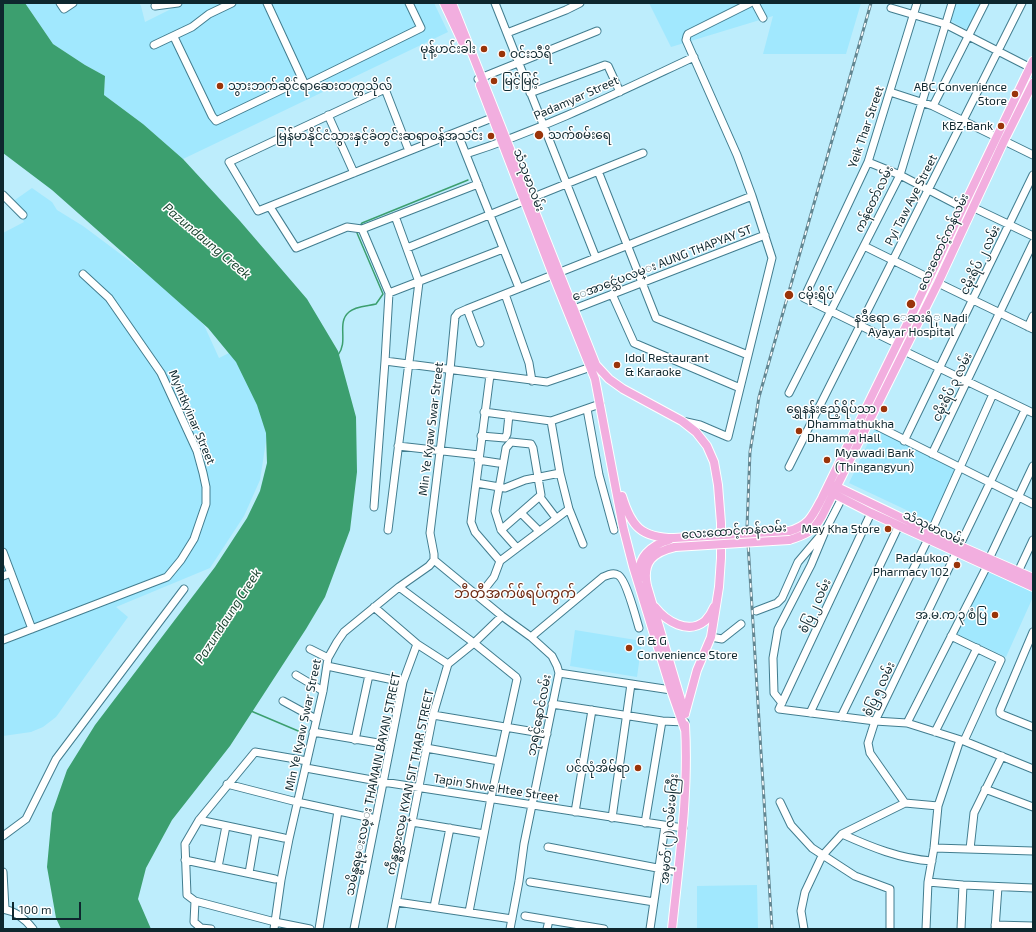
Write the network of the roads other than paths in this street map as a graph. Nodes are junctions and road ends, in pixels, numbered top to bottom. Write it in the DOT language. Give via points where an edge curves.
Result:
graph roads {
  1 [pos="60,3"];
  2 [pos="73,3"];
  3 [pos="178,3"];
  4 [pos="232,3"];
  5 [pos="267,3"];
  6 [pos="409,3"];
  7 [pos="444,3"];
  8 [pos="452,3"];
  9 [pos="495,3"];
  10 [pos="580,3"];
  11 [pos="750,3"];
  12 [pos="755,3"];
  13 [pos="917,3"];
  14 [pos="952,3"];
  15 [pos="985,3"];
  16 [pos="1022,3"];
  17 [pos="155,6"];
  18 [pos="891,8"];
  19 [pos="914,15"];
  20 [pos="763,18"];
  21 [pos="945,24"];
  22 [pos="597,31"];
  23 [pos="507,33"];
  24 [pos="968,36"];
  25 [pos="174,37"];
  26 [pos="154,45"];
  27 [pos="998,51"];
  28 [pos="694,57"];
  29 [pos="518,63"];
  30 [pos="1032,66"];
  31 [pos="480,78"];
  32 [pos="302,80"];
  33 [pos="1033,84"];
  34 [pos="620,92"];
  35 [pos="890,92"];
  36 [pos="530,93"];
  37 [pos="921,102"];
  38 [pos="934,106"];
  39 [pos="328,115"];
  40 [pos="492,118"];
  41 [pos="963,121"];
  42 [pos="543,125"];
  43 [pos="457,132"];
  44 [pos="1000,140"];
  45 [pos="505,142"];
  46 [pos="409,151"];
  47 [pos="643,153"];
  48 [pos="466,154"];
  49 [pos="1033,155"];
  50 [pos="868,162"];
  51 [pos="598,172"];
  52 [pos="354,173"];
  53 [pos="900,175"];
  54 [pos="1033,175"];
  55 [pos="478,184"];
  56 [pos="566,184"];
  57 [pos="928,190"];
  58 [pos="3,194"];
  59 [pos="752,196"];
  60 [pos="527,200"];
  61 [pos="963,206"];
  62 [pos="270,207"];
  63 [pos="972,210"];
  64 [pos="490,214"];
  65 [pos="24,215"];
  66 [pos="395,216"];
  67 [pos="1009,224"];
  68 [pos="362,229"];
  69 [pos="765,235"];
  70 [pos="1033,236"];
  71 [pos="1033,243"];
  72 [pos="627,246"];
  73 [pos="864,246"];
  74 [pos="407,248"];
  75 [pos="503,249"];
  76 [pos="596,258"];
  77 [pos="893,261"];
  78 [pos="83,274"];
  79 [pos="556,274"];
  80 [pos="929,278"];
  81 [pos="419,282"];
  82 [pos="642,282"];
  83 [pos="938,283"];
  84 [pos="519,288"];
  85 [pos="389,294"];
  86 [pos="505,294"];
  87 [pos="612,294"];
  88 [pos="973,300"];
  89 [pos="467,308"];
  90 [pos="570,310"];
  91 [pos="830,311"];
  92 [pos="999,313"];
  93 [pos="1033,316"];
  94 [pos="910,318"];
  95 [pos="918,322"];
  96 [pos="861,326"];
  97 [pos="1030,328"];
  98 [pos="480,343"];
  99 [pos="898,344"];
  100 [pos="904,351"];
  101 [pos="748,355"];
  102 [pos="385,361"];
  103 [pos="409,364"];
  104 [pos="593,366"];
  105 [pos="939,368"];
  106 [pos="450,370"];
  107 [pos="490,375"];
  108 [pos="532,381"];
  109 [pos="967,382"];
  110 [pos="740,388"];
  111 [pos="789,393"];
  112 [pos="993,394"];
  113 [pos="600,404"];
  114 [pos="587,410"];
  115 [pos="1025,410"];
  116 [pos="484,412"];
  117 [pos="1033,413"];
  118 [pos="509,415"];
  119 [pos="551,421"];
  120 [pos="682,421"];
  121 [pos="869,422"];
  122 [pos="481,436"];
  123 [pos="904,441"];
  124 [pos="398,446"];
  125 [pos="439,451"];
  126 [pos="932,454"];
  127 [pos="611,456"];
  128 [pos="479,457"];
  129 [pos="596,459"];
  130 [pos="498,463"];
  131 [pos="1033,466"];
  132 [pos="789,467"];
  133 [pos="960,468"];
  134 [pos="560,473"];
  135 [pos="538,478"];
  136 [pos="990,483"];
  137 [pos="476,484"];
  138 [pos="499,488"];
  139 [pos="831,488"];
  140 [pos="540,497"];
  141 [pos="1019,497"];
  142 [pos="842,498"];
  143 [pos="1033,504"];
  144 [pos="374,508"];
  145 [pos="569,508"];
  146 [pos="521,513"];
  147 [pos="871,513"];
  148 [pos="556,518"];
  149 [pos="899,525"];
  150 [pos="826,529"];
  151 [pos="388,530"];
  152 [pos="501,530"];
  153 [pos="614,530"];
  154 [pos="539,531"];
  155 [pos="929,535"];
  156 [pos="1033,540"];
  157 [pos="674,543"];
  158 [pos="583,544"];
  159 [pos="518,548"];
  160 [pos="958,549"];
  161 [pos="3,552"];
  162 [pos="434,560"];
  163 [pos="500,561"];
  164 [pos="988,562"];
  165 [pos="1018,572"];
  166 [pos="11,573"];
  167 [pos="3,576"];
  168 [pos="1033,578"];
  169 [pos="400,587"];
  170 [pos="1033,587"];
  171 [pos="184,589"];
  172 [pos="479,596"];
  173 [pos="652,604"];
  174 [pos="716,604"];
  175 [pos="374,607"];
  176 [pos="756,611"];
  177 [pos="502,616"];
  178 [pos="649,616"];
  179 [pos="741,624"];
  180 [pos="639,628"];
  181 [pos="32,629"];
  182 [pos="1033,632"];
  183 [pos="951,636"];
  184 [pos="531,637"];
  185 [pos="711,637"];
  186 [pos="3,640"];
  187 [pos="474,643"];
  188 [pos="417,644"];
  189 [pos="310,648"];
  190 [pos="977,648"];
  191 [pos="328,658"];
  192 [pos="448,664"];
  193 [pos="327,666"];
  194 [pos="559,672"];
  195 [pos="369,674"];
  196 [pos="296,675"];
  197 [pos="403,682"];
  198 [pos="631,684"];
  199 [pos="674,689"];
  200 [pos="323,691"];
  201 [pos="283,701"];
  202 [pos="552,704"];
  203 [pos="781,706"];
  204 [pos="592,710"];
  205 [pos="810,713"];
  206 [pos="433,715"];
  207 [pos="627,716"];
  208 [pos="841,717"];
  209 [pos="316,719"];
  210 [pos="662,721"];
  211 [pos="875,721"];
  212 [pos="684,722"];
  213 [pos="907,723"];
  214 [pos="506,727"];
  215 [pos="1033,727"];
  216 [pos="314,732"];
  217 [pos="936,732"];
  218 [pos="547,734"];
  219 [pos="355,740"];
  220 [pos="962,741"];
  221 [pos="390,745"];
  222 [pos="426,748"];
  223 [pos="1002,756"];
  224 [pos="499,761"];
  225 [pos="307,764"];
  226 [pos="1033,769"];
  227 [pos="383,782"];
  228 [pos="227,784"];
  229 [pos="418,787"];
  230 [pos="985,789"];
  231 [pos="491,798"];
  232 [pos="297,802"];
  233 [pos="780,802"];
  234 [pos="905,803"];
  235 [pos="532,805"];
  236 [pos="938,806"];
  237 [pos="1033,807"];
  238 [pos="338,811"];
  239 [pos="575,812"];
  240 [pos="612,818"];
  241 [pos="376,819"];
  242 [pos="199,820"];
  243 [pos="412,822"];
  244 [pos="645,823"];
  245 [pos="226,826"];
  246 [pos="665,826"];
  247 [pos="450,828"];
  248 [pos="683,828"];
  249 [pos="256,832"];
  250 [pos="484,834"];
  251 [pos="842,834"];
  252 [pos="3,836"];
  253 [pos="284,838"];
  254 [pos="548,847"];
  255 [pos="934,848"];
  256 [pos="970,849"];
  257 [pos="1033,851"];
  258 [pos="822,856"];
  259 [pos="185,860"];
  260 [pos="932,861"];
  261 [pos="218,867"];
  262 [pos="659,870"];
  263 [pos="3,872"];
  264 [pos="678,872"];
  265 [pos="249,873"];
  266 [pos="275,879"];
  267 [pos="530,882"];
  268 [pos="928,882"];
  269 [pos="963,885"];
  270 [pos="998,887"];
  271 [pos="1033,888"];
  272 [pos="195,901"];
  273 [pos="397,902"];
  274 [pos="654,902"];
  275 [pos="434,907"];
  276 [pos="4,909"];
  277 [pos="469,912"];
  278 [pos="525,916"];
  279 [pos="512,919"];
  280 [pos="549,920"];
  281 [pos="275,925"];
  282 [pos="1033,926"];
  283 [pos="586,927"];
  284 [pos="995,927"];
  285 [pos="33,929"];
  286 [pos="211,929"];
  287 [pos="310,929"];
  288 [pos="319,929"];
  289 [pos="354,929"];
  290 [pos="390,929"];
  291 [pos="510,929"];
  292 [pos="547,929"];
  293 [pos="604,929"];
  294 [pos="650,929"];
  295 [pos="672,929"];
  296 [pos="804,929"];
  297 [pos="890,929"];
  298 [pos="926,929"];
  299 [pos="961,929"];
  1 -- 2 [label="street" via="64,9"];
  3 -- 17 [label="street"];
  4 -- 25 [label="street" via="209,14"];
  5 -- 32 [label="street"];
  6 -- 32 [label="street" via="421,28 305,85"];
  7 -- 31 [label="main road, သံသုမာလမ်း"];
  8 -- 31 [label="main road, သံသုမာလမ်း"];
  9 -- 23 [label="street"];
  10 -- 23 [label="street"];
  11 -- 28 [label="street" via="688,34 686,40"];
  12 -- 20 [label="street"];
  13 -- 19 [label="street, Yeik Thar Street"];
  14 -- 21 [label="street, ကန်တော်လမ်း"];
  15 -- 24 [label="street"];
  16 -- 27 [label="street, Pyi Taw Aye Street"];
  18 -- 19 [label="street"];
  19 -- 21 [label="street"];
  19 -- 35 [label="street, Yeik Thar Street"];
  21 -- 24 [label="street"];
  21 -- 37 [label="street, ကန်တော်လမ်း"];
  22 -- 29 [label="street"];
  23 -- 29 [label="street"];
  24 -- 27 [label="street"];
  24 -- 38 [label="street"];
  25 -- 26 [label="street"];
  25 -- 32 [label="street" via="216,121"];
  27 -- 30 [label="street"];
  27 -- 41 [label="street, Pyi Taw Aye Street"];
  28 -- 34 [label="street, Padamyar Street"];
  28 -- 59 [label="street"];
  29 -- 31 [label="street"];
  29 -- 36 [label="street"];
  30 -- 44 [label="main road, လေးထောင့်ကန်လမ်း"];
  31 -- 40 [label="main road, သံသုမာလမ်း"];
  31 -- 45 [label="main road, သံသုမာလမ်း"];
  33 -- 44 [label="main road, လေးထောင့်ကန်လမ်း"];
  34 -- 36 [label="street" via="608,66 605,65"];
  34 -- 42 [label="street, Padamyar Street"];
  35 -- 37 [label="street"];
  35 -- 50 [label="street, Yeik Thar Street"];
  36 -- 42 [label="street"];
  37 -- 38 [label="street"];
  37 -- 53 [label="street, ကန်တော်လမ်း"];
  38 -- 41 [label="street"];
  39 -- 46 [label="street" via="385,89"];
  39 -- 52 [label="street"];
  39 -- 62 [label="street" via="229,162 258,211"];
  40 -- 43 [label="street"];
  40 -- 45 [label="main road, သံသုမာလမ်း"];
  41 -- 44 [label="street"];
  41 -- 57 [label="street, Pyi Taw Aye Street"];
  42 -- 45 [label="street, Padamyar Street"];
  42 -- 56 [label="street"];
  43 -- 46 [label="street"];
  43 -- 48 [label="street"];
  44 -- 49 [label="street"];
  44 -- 61 [label="main road, လေးထောင့်ကန်လမ်း"];
  44 -- 63 [label="main road, လေးထောင့်ကန်လမ်း"];
  45 -- 48 [label="street, Padamyar Street"];
  45 -- 60 [label="main road, သံသုမာလမ်း"];
  46 -- 52 [label="street"];
  47 -- 51 [label="street"];
  48 -- 55 [label="street"];
  50 -- 53 [label="street"];
  50 -- 91 [label="street, Yeik Thar Street" via="804,298"];
  51 -- 56 [label="street"];
  51 -- 72 [label="street"];
  52 -- 62 [label="street"];
  53 -- 57 [label="street"];
  53 -- 73 [label="street, ကန်တော်လမ်း"];
  54 -- 67 [label="street, ငမိုးရိပ် ၂ လမ်း"];
  55 -- 64 [label="street"];
  55 -- 66 [label="street"];
  56 -- 60 [label="street"];
  56 -- 76 [label="street"];
  57 -- 61 [label="street"];
  57 -- 77 [label="street, Pyi Taw Aye Street"];
  58 -- 65 [label="street"];
  59 -- 69 [label="street"];
  59 -- 72 [label="street"];
  60 -- 64 [label="street"];
  60 -- 79 [label="main road, သံသုမာလမ်း"];
  61 -- 63 [label="street"];
  61 -- 80 [label="main road, လေးထောင့်ကန်လမ်း"];
  62 -- 68 [label="street" via="296,248 347,227"];
  63 -- 67 [label="street"];
  63 -- 83 [label="main road, လေးထောင့်ကန်လမ်း"];
  64 -- 74 [label="street"];
  64 -- 75 [label="street"];
  66 -- 68 [label="street"];
  66 -- 74 [label="street"];
  67 -- 70 [label="street"];
  67 -- 88 [label="street, ငမိုးရိပ် ၂ လမ်း"];
  68 -- 85 [label="street"];
  69 -- 82 [label="street, ေအာင္သေဴပလမ္း AUNG THAPYAY ST"];
  69 -- 101 [label="street" via="772,258"];
  71 -- 92 [label="street, ငမိုးရိပ် ၃ လမ်း"];
  72 -- 76 [label="street"];
  72 -- 82 [label="street"];
  73 -- 77 [label="street"];
  73 -- 91 [label="street, ကန်တော်လမ်း"];
  74 -- 81 [label="street"];
  75 -- 81 [label="street"];
  75 -- 84 [label="street"];
  76 -- 79 [label="street"];
  77 -- 80 [label="street"];
  77 -- 96 [label="street, Pyi Taw Aye Street"];
  78 -- 181 [label="street, Myintkyinar Street" via="109,298 162,373 197,451 206,487 206,504 194,539 167,577"];
  79 -- 84 [label="street"];
  79 -- 90 [label="main road, သံသုမာလမ်း"];
  80 -- 83 [label="main road"];
  80 -- 94 [label="main road, လေးထောင့်ကန်လမ်း"];
  81 -- 85 [label="street"];
  81 -- 103 [label="street"];
  82 -- 87 [label="street, ေအာင္သေဴပလမ္း AUNG THAPYAY ST"];
  82 -- 101 [label="street" via="656,318"];
  83 -- 88 [label="street"];
  83 -- 95 [label="main road, လေးထောင့်ကန်လမ်း"];
  84 -- 86 [label="street"];
  85 -- 102 [label="street"];
  86 -- 89 [label="street"];
  86 -- 108 [label="street" via="529,363"];
  87 -- 90 [label="street, ေအာင္သေဴပလမ္း AUNG THAPYAY ST"];
  87 -- 110 [label="street" via="634,343"];
  88 -- 92 [label="street"];
  88 -- 105 [label="street, ငမိုးရိပ် ၂ လမ်း"];
  89 -- 98 [label="street"];
  89 -- 106 [label="street, Min Ye Kyaw Swar Street" via="458,312 455,317"];
  90 -- 104 [label="main road, သံသုမာလမ်း"];
  91 -- 96 [label="street"];
  91 -- 111 [label="street, ကန်တော်လမ်း"];
  92 -- 97 [label="street"];
  92 -- 109 [label="street, ငမိုးရိပ် ၃ လမ်း"];
  93 -- 97 [label="street"];
  94 -- 95 [label="main road"];
  94 -- 99 [label="main road, လေးထောင့်ကန်လမ်း"];
  95 -- 100 [label="main road, လေးထောင့်ကန်လမ်း"];
  96 -- 99 [label="street"];
  96 -- 132 [label="street, Pyi Taw Aye Street"];
  99 -- 139 [label="main road, လေးထောင့်ကန်လမ်း"];
  100 -- 105 [label="street"];
  100 -- 121 [label="main road, လေးထောင့်ကန်လမ်း"];
  101 -- 110 [label="street"];
  102 -- 103 [label="street"];
  102 -- 144 [label="street"];
  103 -- 106 [label="street"];
  103 -- 124 [label="street"];
  104 -- 108 [label="street" via="547,382"];
  104 -- 113 [label="main road, သံသုမာလမ်း"];
  104 -- 120 [label="main road, သံသုမာလမ်း" via="623,389"];
  105 -- 109 [label="street"];
  105 -- 123 [label="street, ငမိုးရိပ် ၂ လမ်း"];
  106 -- 107 [label="street"];
  106 -- 125 [label="street, Min Ye Kyaw Swar Street"];
  107 -- 108 [label="street"];
  107 -- 116 [label="street"];
  109 -- 112 [label="street"];
  109 -- 126 [label="street, ငမိုးရိပ် ၃ လမ်း"];
  110 -- 120 [label="street" via="728,437 700,425"];
  112 -- 115 [label="street"];
  112 -- 133 [label="street"];
  113 -- 114 [label="street"];
  113 -- 127 [label="main road, သံသုမာလမ်း"];
  114 -- 119 [label="street"];
  114 -- 129 [label="street"];
  115 -- 117 [label="street"];
  115 -- 136 [label="street, စံပြ ၅ လမ်း"];
  116 -- 118 [label="street"];
  116 -- 122 [label="street"];
  118 -- 119 [label="street"];
  118 -- 122 [label="street" via="505,438"];
  119 -- 134 [label="street"];
  120 -- 174 [label="main road, သံသုမာလမ်း" via="696,432 707,446 714,462 721,523 721,558"];
  121 -- 123 [label="street"];
  121 -- 139 [label="main road, လေးထောင့်ကန်လမ်း"];
  122 -- 128 [label="street"];
  123 -- 126 [label="street"];
  124 -- 125 [label="street"];
  124 -- 151 [label="street"];
  125 -- 128 [label="street"];
  125 -- 162 [label="street, Min Ye Kyaw Swar Street" via="430,533"];
  126 -- 133 [label="street"];
  127 -- 129 [label="street"];
  127 -- 157 [label="main road" via="628,513 637,527 646,534"];
  127 -- 178 [label="main road, လေးထောင့်ကန်လမ်း" via="623,527"];
  128 -- 130 [label="street"];
  128 -- 137 [label="street"];
  129 -- 153 [label="street"];
  131 -- 141 [label="street"];
  133 -- 136 [label="street"];
  133 -- 155 [label="street"];
  134 -- 135 [label="street"];
  134 -- 145 [label="street"];
  135 -- 138 [label="street"];
  135 -- 138 [label="street" via="532,446 528,443 511,442 506,448"];
  135 -- 140 [label="street" via="542,494"];
  136 -- 141 [label="street"];
  136 -- 160 [label="street, စံပြ ၅ လမ်း"];
  137 -- 138 [label="street"];
  137 -- 163 [label="street" via="471,522 475,532"];
  138 -- 152 [label="street" via="496,511"];
  139 -- 142 [label="main road, သံသုမာလမ်း"];
  139 -- 155 [label="main road, သံသုမာလမ်း"];
  139 -- 157 [label="main road, လေးထောင့်ကန်လမ်း, bridge" via="808,521 797,529"];
  139 -- 157 [label="main road, လေးထောင့်ကန်လမ်း, bridge" via="818,524 806,535 788,540"];
  140 -- 146 [label="street"];
  140 -- 148 [label="street"];
  141 -- 143 [label="street"];
  141 -- 164 [label="street"];
  142 -- 147 [label="main road, သံသုမာလမ်း"];
  142 -- 150 [label="street"];
  145 -- 148 [label="street"];
  145 -- 158 [label="street"];
  146 -- 152 [label="street"];
  146 -- 154 [label="street"];
  147 -- 149 [label="main road, သံသုမာလမ်း"];
  147 -- 203 [label="street, စံပြ ၂ လမ်း"];
  148 -- 154 [label="street"];
  149 -- 155 [label="main road, သံသုမာလမ်း"];
  149 -- 205 [label="street"];
  150 -- 176 [label="street" via="798,562 782,598"];
  150 -- 203 [label="street" via="811,565 778,629 773,655 774,693"];
  152 -- 159 [label="street"];
  154 -- 159 [label="street"];
  155 -- 160 [label="main road, သံသုမာလမ်း"];
  155 -- 208 [label="street"];
  156 -- 165 [label="street"];
  157 -- 173 [label="main road, လေးထောင့်ကန်လမ်း" via="656,554 647,565 645,574"];
  157 -- 178 [label="main road, လေးထောင့်ကန်လမ်း" via="656,545 641,561 639,571"];
  159 -- 163 [label="street"];
  160 -- 164 [label="main road, သံသုမာလမ်း"];
  160 -- 211 [label="street, စံပြ ၅ လမ်း"];
  161 -- 166 [label="street"];
  162 -- 169 [label="street, Min Ye Kyaw Swar Street"];
  162 -- 172 [label="street, ဘုရင့်နောင်လမ်း"];
  163 -- 172 [label="street" via="494,577"];
  164 -- 165 [label="main road, သံသုမာလမ်း"];
  164 -- 170 [label="main road, သံသုမာလမ်း"];
  164 -- 183 [label="street"];
  165 -- 168 [label="main road, သံသုမာလမ်း"];
  166 -- 167 [label="street"];
  166 -- 181 [label="street"];
  169 -- 175 [label="street, Min Ye Kyaw Swar Street"];
  169 -- 187 [label="street"];
  171 -- 252 [label="street" via="56,759 26,819"];
  172 -- 177 [label="street, ဘုရင့်နောင်လမ်း"];
  173 -- 174 [label="main road" via="661,615 673,623 697,626 706,620"];
  173 -- 199 [label="main road, လေးထောင့်ကန်လမ်း"];
  174 -- 185 [label="main road, သံသုမာလမ်း"];
  175 -- 188 [label="street"];
  175 -- 191 [label="street, Min Ye Kyaw Swar Street" via="344,632"];
  177 -- 184 [label="street, ဘုရင့်နောင်လမ်း"];
  177 -- 187 [label="street"];
  178 -- 199 [label="main road, လေးထောင့်ကန်လမ်း"];
  179 -- 185 [label="street" via="722,639"];
  180 -- 184 [label="street" via="621,577 610,574 603,577"];
  181 -- 186 [label="street, Myintkyinar Street"];
  182 -- 215 [label="street" via="1000,710 1003,715"];
  183 -- 190 [label="street"];
  183 -- 213 [label="street"];
  184 -- 194 [label="street, ဘုရင့်နောင်လမ်း" via="552,656"];
  185 -- 212 [label="main road, သံသုမာလမ်း" via="697,670"];
  187 -- 192 [label="street"];
  187 -- 214 [label="street" via="516,677"];
  188 -- 192 [label="street"];
  188 -- 197 [label="street, သမိန္ဗရမ္းလမ္း THAMAIN BAYAN STREET"];
  189 -- 191 [label="street"];
  190 -- 217 [label="street"];
  190 -- 220 [label="street" via="1002,660"];
  191 -- 193 [label="street, Min Ye Kyaw Swar Street"];
  192 -- 206 [label="street, ကဵန္စစ္သားလမ္ KYAN SIT THAR STREET"];
  193 -- 195 [label="street"];
  193 -- 200 [label="street, Min Ye Kyaw Swar Street"];
  194 -- 198 [label="street"];
  194 -- 202 [label="street, ဘုရင့်နောင်လမ်း"];
  195 -- 197 [label="street"];
  195 -- 219 [label="street"];
  196 -- 200 [label="street"];
  197 -- 221 [label="street, သမိန္ဗရမ္းလမ္း THAMAIN BAYAN STREET"];
  198 -- 199 [label="street"];
  198 -- 207 [label="street"];
  199 -- 212 [label="main road, လေးထောင့်ကန်လမ်း"];
  200 -- 209 [label="street, Min Ye Kyaw Swar Street"];
  201 -- 209 [label="street"];
  202 -- 204 [label="street"];
  202 -- 218 [label="street, ဘုရင့်နောင်လမ်း"];
  203 -- 205 [label="street"];
  204 -- 207 [label="street"];
  204 -- 239 [label="street"];
  205 -- 208 [label="street"];
  206 -- 214 [label="street"];
  206 -- 222 [label="street, ကဵန္စစ္သားလမ္ KYAN SIT THAR STREET"];
  207 -- 210 [label="street"];
  207 -- 240 [label="street"];
  208 -- 211 [label="street"];
  209 -- 216 [label="street, Min Ye Kyaw Swar Street"];
  210 -- 212 [label="street"];
  210 -- 244 [label="street"];
  211 -- 213 [label="street"];
  211 -- 234 [label="street, စံပြ ၅ လမ်း" via="868,743 870,753"];
  212 -- 248 [label="main road, အမှတ် (၂) လမ်းမကြီး" via="686,772"];
  213 -- 217 [label="street"];
  214 -- 218 [label="street"];
  214 -- 224 [label="street"];
  216 -- 219 [label="street"];
  216 -- 225 [label="street, Min Ye Kyaw Swar Street"];
  217 -- 220 [label="street"];
  218 -- 235 [label="street, ဘုရင့်နောင်လမ်း"];
  219 -- 221 [label="street"];
  220 -- 223 [label="street"];
  220 -- 236 [label="street"];
  221 -- 227 [label="street, သမိန္ဗရမ္းလမ္း THAMAIN BAYAN STREET"];
  222 -- 224 [label="street"];
  222 -- 229 [label="street, ကဵန္စစ္သားလမ္ KYAN SIT THAR STREET"];
  223 -- 226 [label="street"];
  223 -- 230 [label="street"];
  224 -- 231 [label="street"];
  225 -- 227 [label="street, Tapin Shwe Htee Street"];
  225 -- 228 [label="street, Tapin Shwe Htee Street" via="255,752"];
  225 -- 232 [label="street, Min Ye Kyaw Swar Street"];
  227 -- 229 [label="street, Tapin Shwe Htee Street"];
  227 -- 241 [label="street, သမိန္ဗရမ္းလမ္း THAMAIN BAYAN STREET"];
  228 -- 232 [label="street"];
  228 -- 242 [label="street"];
  229 -- 231 [label="street, Tapin Shwe Htee Street"];
  229 -- 243 [label="street, ကဵန္စစ္သားလမ္ KYAN SIT THAR STREET"];
  230 -- 237 [label="street"];
  230 -- 256 [label="street" via="974,813"];
  231 -- 235 [label="street, Tapin Shwe Htee Street"];
  231 -- 250 [label="street"];
  232 -- 238 [label="street"];
  232 -- 281 [label="street, Min Ye Kyaw Swar Street" via="281,880"];
  233 -- 258 [label="street" via="791,825"];
  234 -- 236 [label="street"];
  234 -- 251 [label="street"];
  235 -- 239 [label="street, Tapin Shwe Htee Street"];
  235 -- 279 [label="street, ဘုရင့်နောင်လမ်း"];
  236 -- 255 [label="street"];
  238 -- 241 [label="street"];
  238 -- 288 [label="street"];
  239 -- 240 [label="street, Tapin Shwe Htee Street"];
  240 -- 244 [label="street, Tapin Shwe Htee Street"];
  241 -- 289 [label="street, သမိန္ဗရမ္းလမ္း THAMAIN BAYAN STREET"];
  242 -- 245 [label="street"];
  242 -- 259 [label="street" via="185,844"];
  243 -- 247 [label="street"];
  243 -- 273 [label="street, ကဵန္စစ္သားလမ္ KYAN SIT THAR STREET"];
  244 -- 246 [label="street, Tapin Shwe Htee Street"];
  245 -- 249 [label="street"];
  245 -- 261 [label="street"];
  246 -- 248 [label="street, Tapin Shwe Htee Street"];
  246 -- 262 [label="street"];
  247 -- 250 [label="street"];
  247 -- 275 [label="street"];
  248 -- 264 [label="main road, အမှတ် (၂) လမ်းမကြီး"];
  249 -- 253 [label="street"];
  249 -- 265 [label="street"];
  250 -- 277 [label="street"];
  251 -- 258 [label="street"];
  251 -- 260 [label="street" via="874,848 917,860"];
  254 -- 262 [label="street"];
  255 -- 256 [label="street"];
  255 -- 260 [label="street"];
  256 -- 257 [label="street"];
  258 -- 296 [label="street" via="805,892 801,911"];
  258 -- 297 [label="street" via="855,876 890,890"];
  259 -- 261 [label="street"];
  259 -- 272 [label="street" via="187,895"];
  260 -- 268 [label="street"];
  261 -- 265 [label="street"];
  262 -- 264 [label="street"];
  262 -- 274 [label="street"];
  263 -- 276 [label="street"];
  264 -- 295 [label="main road, အမှတ် (၂) လမ်းမကြီး"];
  265 -- 266 [label="street"];
  267 -- 274 [label="street"];
  268 -- 269 [label="street"];
  268 -- 298 [label="street"];
  269 -- 270 [label="street"];
  269 -- 299 [label="street"];
  270 -- 271 [label="street"];
  270 -- 284 [label="street"];
  272 -- 281 [label="street"];
  272 -- 286 [label="street" via="194,922 201,928"];
  273 -- 275 [label="street"];
  273 -- 290 [label="street, ကဵန္စစ္သားလမ္ KYAN SIT THAR STREET"];
  274 -- 294 [label="street"];
  275 -- 277 [label="street"];
  276 -- 285 [label="street" via="25,920"];
  277 -- 279 [label="street"];
  278 -- 280 [label="street"];
  279 -- 291 [label="street, ဘုရင့်နောင်လမ်း"];
  280 -- 283 [label="street"];
  280 -- 292 [label="street"];
  281 -- 287 [label="street"];
  282 -- 284 [label="street"];
  283 -- 293 [label="street"];
}
